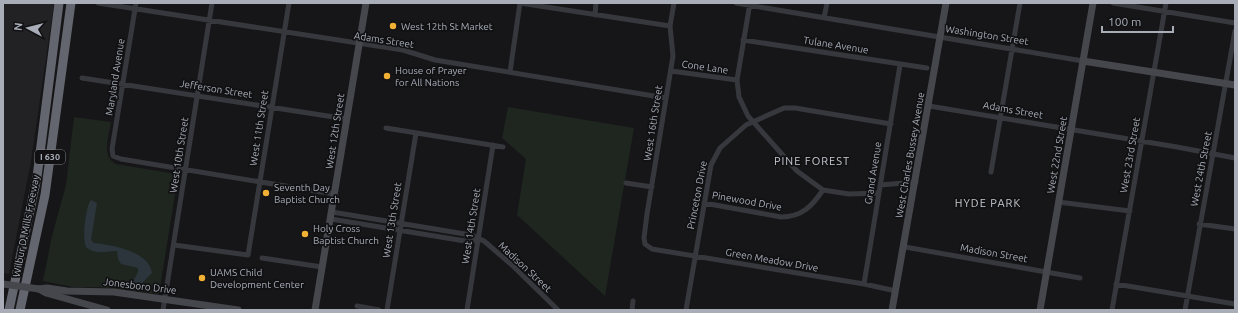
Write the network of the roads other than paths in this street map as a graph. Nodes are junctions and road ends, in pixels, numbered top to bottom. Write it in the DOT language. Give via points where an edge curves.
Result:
graph roads {
  1 [pos="60,3"];
  2 [pos="71,3"];
  3 [pos="98,3"];
  4 [pos="136,3"];
  5 [pos="212,3"];
  6 [pos="289,3"];
  7 [pos="366,3"];
  8 [pos="520,3"];
  9 [pos="596,3"];
  10 [pos="674,3"];
  11 [pos="736,3"];
  12 [pos="827,3"];
  13 [pos="946,3"];
  14 [pos="1020,3"];
  15 [pos="1093,3"];
  16 [pos="1113,3"];
  17 [pos="1166,3"];
  18 [pos="750,4"];
  19 [pos="135,10"];
  20 [pos="1164,11"];
  21 [pos="595,15"];
  22 [pos="824,18"];
  23 [pos="209,21"];
  24 [pos="1235,23"];
  25 [pos="670,26"];
  26 [pos="1235,31"];
  27 [pos="284,33"];
  28 [pos="940,37"];
  29 [pos="743,40"];
  30 [pos="359,45"];
  31 [pos="1012,49"];
  32 [pos="1083,61"];
  33 [pos="900,65"];
  34 [pos="927,68"];
  35 [pos="671,71"];
  36 [pos="510,72"];
  37 [pos="1154,73"];
  38 [pos="82,78"];
  39 [pos="737,80"];
  40 [pos="123,84"];
  41 [pos="1226,84"];
  42 [pos="1235,85"];
  43 [pos="197,95"];
  44 [pos="666,98"];
  45 [pos="929,106"];
  46 [pos="271,108"];
  47 [pos="1001,117"];
  48 [pos="346,119"];
  49 [pos="753,122"];
  50 [pos="890,124"];
  51 [pos="386,128"];
  52 [pos="1071,129"];
  53 [pos="416,133"];
  54 [pos="1142,141"];
  55 [pos="493,145"];
  56 [pos="503,147"];
  57 [pos="1214,154"];
  58 [pos="1235,158"];
  59 [pos="185,170"];
  60 [pos="992,172"];
  61 [pos="260,182"];
  62 [pos="916,182"];
  63 [pos="626,183"];
  64 [pos="880,185"];
  65 [pos="652,187"];
  66 [pos="823,190"];
  67 [pos="879,193"];
  68 [pos="334,194"];
  69 [pos="1058,202"];
  70 [pos="704,203"];
  71 [pos="1130,211"];
  72 [pos="331,216"];
  73 [pos="401,223"];
  74 [pos="1199,224"];
  75 [pos="1235,229"];
  76 [pos="400,230"];
  77 [pos="478,239"];
  78 [pos="174,245"];
  79 [pos="646,246"];
  80 [pos="905,247"];
  81 [pos="695,256"];
  82 [pos="262,258"];
  83 [pos="322,267"];
  84 [pos="1046,272"];
  85 [pos="1080,278"];
  86 [pos="3,284"];
  87 [pos="864,284"];
  88 [pos="1116,284"];
  89 [pos="38,289"];
  90 [pos="896,291"];
  91 [pos="1188,295"];
  92 [pos="165,299"];
  93 [pos="633,301"];
  94 [pos="1235,304"];
  95 [pos="357,306"];
  96 [pos="9,310"];
  97 [pos="20,310"];
  98 [pos="107,310"];
  99 [pos="163,310"];
  100 [pos="238,310"];
  101 [pos="315,310"];
  102 [pos="379,310"];
  103 [pos="387,310"];
  104 [pos="467,310"];
  105 [pos="558,310"];
  106 [pos="632,310"];
  107 [pos="686,310"];
  108 [pos="892,310"];
  109 [pos="1040,310"];
  110 [pos="1112,310"];
  111 [pos="1185,310"];
  1 -- 96 [label="highway, Wilbur D. Mills Freeway / I 630" via="37,178"];
  2 -- 97 [label="highway, Wilbur D. Mills Freeway / I 630" via="45,195"];
  3 -- 19 [label="street, Adams Street"];
  4 -- 19 [label="street, Maryland Avenue"];
  5 -- 23 [label="street, West 10th Street"];
  6 -- 27 [label="street, West 11th Street"];
  7 -- 30 [label="street, West 12th Street"];
  8 -- 21 [label="street"];
  8 -- 36 [label="street"];
  9 -- 21 [label="street"];
  10 -- 25 [label="street, West 16th Street"];
  11 -- 18 [label="street, Washington Street"];
  12 -- 22 [label="street"];
  13 -- 28 [label="street, West Charles Bussey Avenue"];
  14 -- 31 [label="street"];
  15 -- 32 [label="street, West 22nd Street"];
  16 -- 20 [label="street"];
  17 -- 20 [label="street, West 23rd Street"];
  18 -- 22 [label="street, Washington Street"];
  18 -- 29 [label="street"];
  19 -- 23 [label="street, Adams Street"];
  19 -- 40 [label="street, Maryland Avenue"];
  20 -- 24 [label="street"];
  20 -- 37 [label="street, West 23rd Street"];
  21 -- 25 [label="street"];
  22 -- 28 [label="street, Washington Street"];
  23 -- 27 [label="street, Adams Street"];
  23 -- 43 [label="street, West 10th Street"];
  25 -- 35 [label="street, West 16th Street" via="673,56"];
  26 -- 41 [label="street, West 24th Street"];
  27 -- 30 [label="street, Adams Street"];
  27 -- 46 [label="street, West 11th Street"];
  28 -- 31 [label="street, Washington Street"];
  28 -- 45 [label="street, West Charles Bussey Avenue"];
  29 -- 33 [label="street, Tulane Avenue"];
  29 -- 39 [label="street"];
  30 -- 36 [label="street, Adams Street" via="403,50 435,60"];
  30 -- 48 [label="street, West 12th Street"];
  31 -- 32 [label="street, Washington Street"];
  31 -- 47 [label="street"];
  32 -- 37 [label="street, Washington Street"];
  32 -- 52 [label="street, West 22nd Street"];
  33 -- 34 [label="street, Tulane Avenue"];
  33 -- 50 [label="street, Grand Avenue"];
  35 -- 39 [label="street, Cone Lane"];
  35 -- 44 [label="street, West 16th Street"];
  36 -- 44 [label="street, Adams Street"];
  37 -- 41 [label="street, Washington Street"];
  37 -- 54 [label="street, West 23rd Street"];
  38 -- 40 [label="street, Jefferson Street"];
  39 -- 49 [label="street" via="741,102"];
  40 -- 43 [label="street, Jefferson Street"];
  40 -- 59 [label="street, Maryland Avenue" via="112,154 115,158"];
  41 -- 42 [label="street, Washington Street"];
  41 -- 57 [label="street, West 24th Street"];
  43 -- 46 [label="street, Jefferson Street"];
  43 -- 59 [label="street, West 10th Street"];
  44 -- 65 [label="street, West 16th Street"];
  45 -- 47 [label="street, Adams Street"];
  45 -- 62 [label="street, West Charles Bussey Avenue"];
  46 -- 48 [label="street, Jefferson Street"];
  46 -- 61 [label="street, West 11th Street"];
  47 -- 52 [label="street, Adams Street"];
  47 -- 60 [label="street"];
  48 -- 68 [label="street, West 12th Street"];
  49 -- 50 [label="street, Princeton Drive" via="788,108"];
  49 -- 66 [label="street" via="797,171"];
  49 -- 70 [label="street, Princeton Drive" via="724,143 716,153 711,165"];
  50 -- 64 [label="street, Grand Avenue"];
  51 -- 53 [label="street"];
  52 -- 54 [label="street, Adams Street"];
  52 -- 69 [label="street, West 22nd Street"];
  53 -- 55 [label="street"];
  53 -- 73 [label="street, West 13th Street"];
  54 -- 57 [label="street, Adams Street"];
  54 -- 71 [label="street, West 23rd Street"];
  55 -- 56 [label="street"];
  55 -- 77 [label="street, West 14th Street"];
  57 -- 58 [label="street, Adams Street"];
  57 -- 74 [label="street, West 24th Street"];
  59 -- 61 [label="street"];
  59 -- 78 [label="street, West 10th Street"];
  61 -- 68 [label="street"];
  61 -- 78 [label="street, West 11th Street" via="248,255"];
  62 -- 64 [label="street"];
  62 -- 80 [label="street, West Charles Bussey Avenue"];
  63 -- 65 [label="street"];
  64 -- 67 [label="street, Grand Avenue"];
  65 -- 79 [label="street, West 16th Street" via="644,238"];
  66 -- 67 [label="street" via="849,194"];
  66 -- 70 [label="street, Pinewood Drive" via="807,210 790,217"];
  67 -- 87 [label="street, Grand Avenue"];
  68 -- 72 [label="street, West 12th Street"];
  69 -- 71 [label="street"];
  69 -- 84 [label="street, West 22nd Street"];
  70 -- 81 [label="street, Princeton Drive"];
  71 -- 88 [label="street, West 23rd Street"];
  72 -- 73 [label="street, Madison Street"];
  72 -- 76 [label="street"];
  72 -- 83 [label="street, West 12th Street"];
  73 -- 76 [label="street, West 13th Street"];
  73 -- 77 [label="street, Madison Street" via="472,235"];
  74 -- 75 [label="street"];
  74 -- 91 [label="street, West 24th Street"];
  76 -- 77 [label="street" via="471,242"];
  76 -- 103 [label="street, West 13th Street"];
  77 -- 104 [label="street, West 14th Street"];
  77 -- 105 [label="street, Madison Street" via="484,241 513,266"];
  78 -- 92 [label="street, West 10th Street"];
  79 -- 81 [label="street, Green Meadow Drive"];
  80 -- 84 [label="street, Madison Street"];
  80 -- 90 [label="street, West Charles Bussey Avenue"];
  81 -- 87 [label="street, Green Meadow Drive"];
  81 -- 107 [label="street, Princeton Drive"];
  82 -- 83 [label="street"];
  83 -- 101 [label="street, West 12th Street"];
  84 -- 85 [label="street, Madison Street"];
  84 -- 109 [label="street, West 22nd Street"];
  86 -- 89 [label="street, Jonesboro Drive, bridge"];
  87 -- 90 [label="street, Green Meadow Drive"];
  88 -- 91 [label="street"];
  88 -- 110 [label="street, West 23rd Street"];
  89 -- 92 [label="street, Jonesboro Drive" via="114,292"];
  89 -- 98 [label="street, Jonesboro Drive"];
  90 -- 108 [label="street, West Charles Bussey Avenue"];
  91 -- 94 [label="street"];
  91 -- 111 [label="street, West 24th Street"];
  92 -- 99 [label="street, West 10th Street"];
  92 -- 100 [label="street, Jonesboro Drive"];
  93 -- 106 [label="street"];
  95 -- 102 [label="street"];
}
